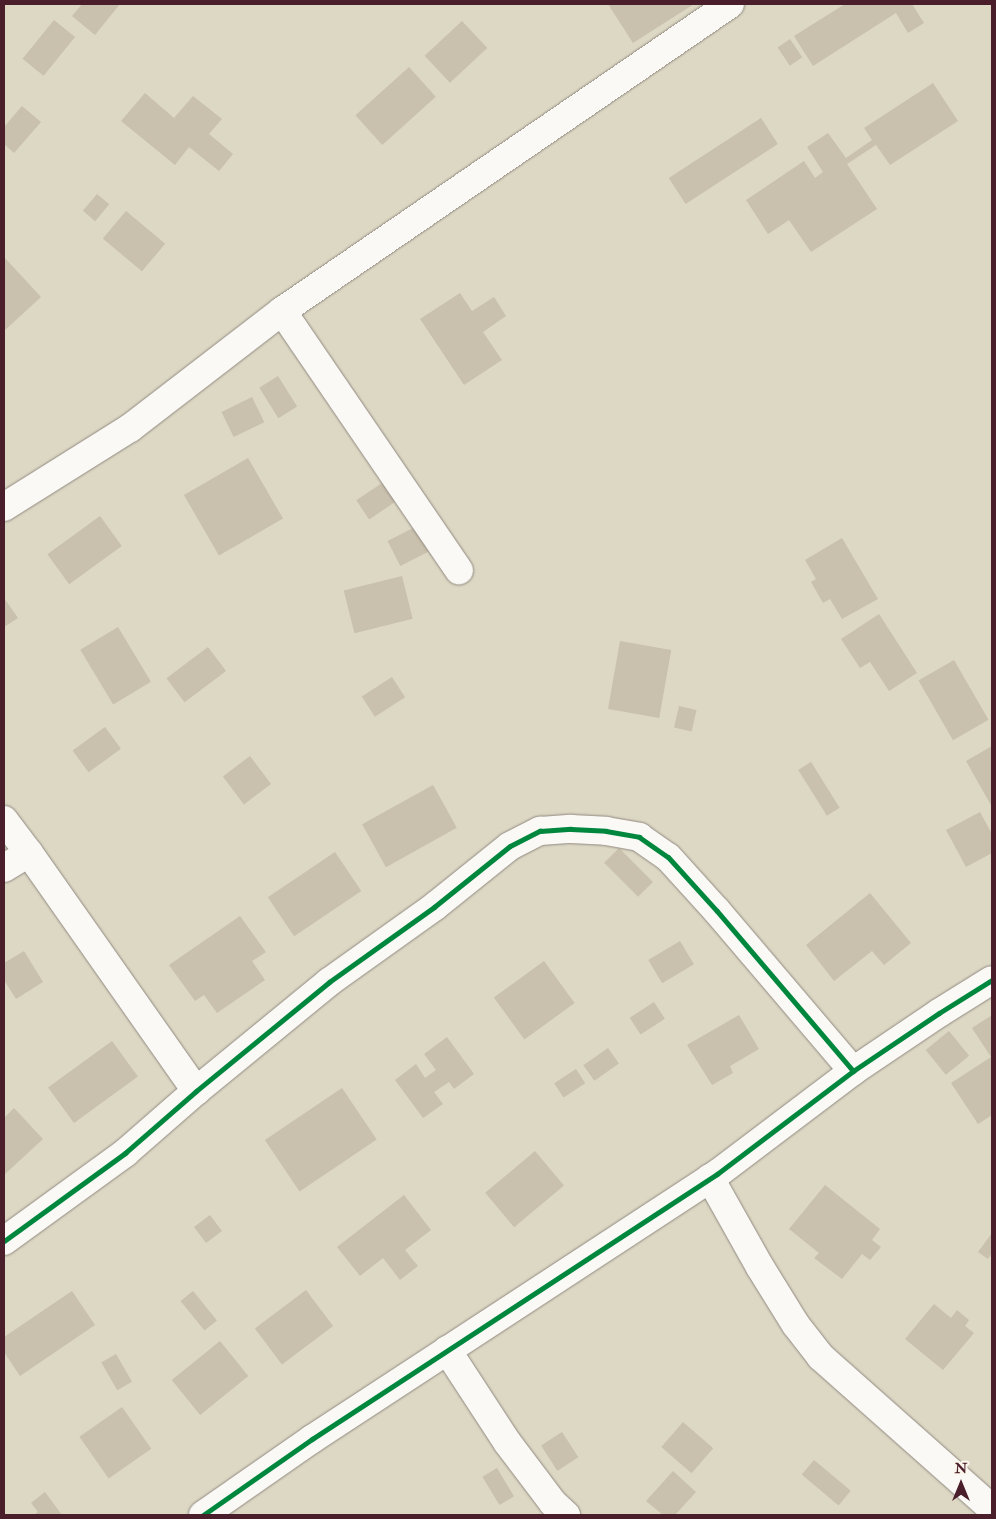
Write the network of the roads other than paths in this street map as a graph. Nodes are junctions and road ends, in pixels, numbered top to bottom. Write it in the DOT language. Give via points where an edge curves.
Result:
graph roads {
  1 [pos="730,4"];
  2 [pos="282,311"];
  3 [pos="4,507"];
  4 [pos="459,570"];
  5 [pos="4,820"];
  6 [pos="29,853"];
  7 [pos="4,868"];
  8 [pos="992,980"];
  9 [pos="853,1071"];
  10 [pos="196,1091"];
  11 [pos="710,1178"];
  12 [pos="4,1240"];
  13 [pos="447,1350"];
  14 [pos="992,1509"];
  15 [pos="203,1515"];
  16 [pos="566,1515"];
  1 -- 2 [label="street"];
  2 -- 3 [label="street" via="130,428"];
  2 -- 4 [label="street"];
  5 -- 6 [label="street"];
  6 -- 7 [label="street"];
  6 -- 10 [label="street"];
  8 -- 9 [label="street"];
  9 -- 10 [label="street" via="668,857 640,837 571,829 540,831 510,846 434,907 329,982"];
  9 -- 11 [label="street"];
  10 -- 12 [label="street" via="125,1153"];
  11 -- 13 [label="street"];
  11 -- 14 [label="street" via="760,1267 796,1325 821,1357"];
  13 -- 15 [label="street" via="312,1438"];
  13 -- 16 [label="street" via="507,1442"];
}
